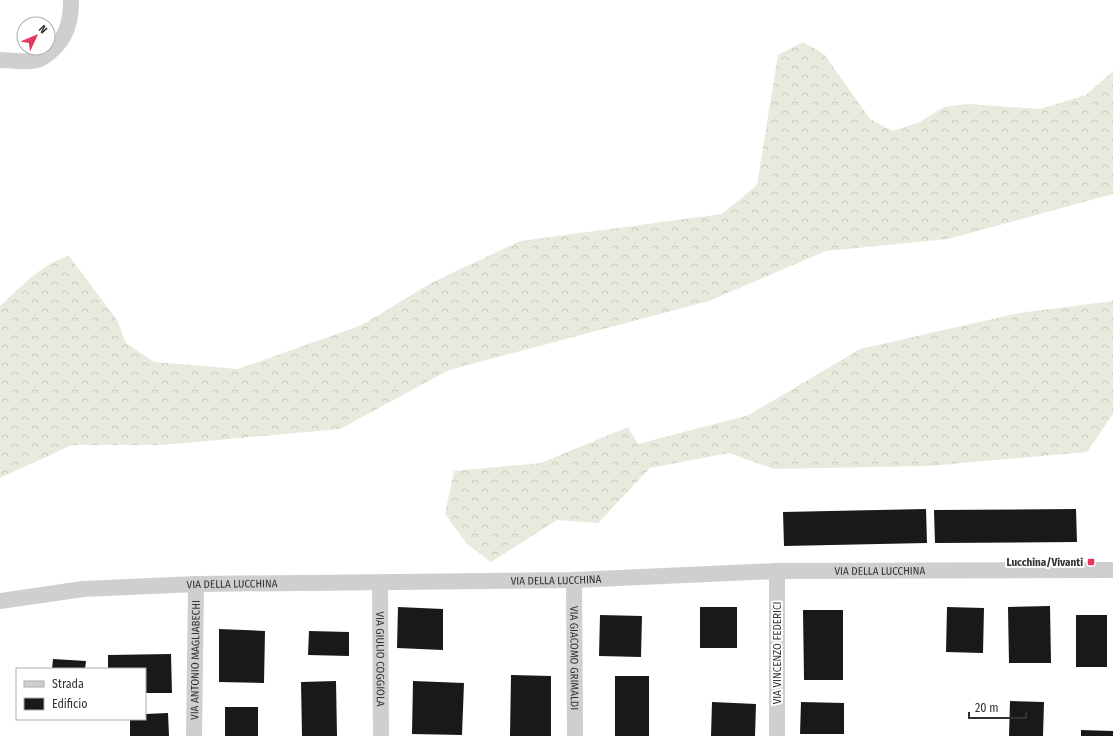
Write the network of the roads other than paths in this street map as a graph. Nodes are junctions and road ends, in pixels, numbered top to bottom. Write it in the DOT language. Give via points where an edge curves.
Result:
graph roads {
  1 [pos="71,0"];
  2 [pos="0,60"];
  3 [pos="1113,570"];
  4 [pos="777,571"];
  5 [pos="574,580"];
  6 [pos="380,583"];
  7 [pos="196,584"];
  8 [pos="0,601"];
  9 [pos="194,736"];
  10 [pos="381,736"];
  11 [pos="575,736"];
  12 [pos="777,736"];
  1 -- 2 [label="street" via="69,24 56,47 37,60"];
  3 -- 4 [label="street, VIA DELLA LUCCHINA"];
  4 -- 5 [label="street, VIA DELLA LUCCHINA"];
  4 -- 12 [label="street, VIA VINCENZO FEDERICI"];
  5 -- 6 [label="street, VIA DELLA LUCCHINA"];
  5 -- 11 [label="street, VIA GIACOMO GRIMALDI"];
  6 -- 7 [label="street, VIA DELLA LUCCHINA"];
  6 -- 10 [label="street, VIA GIULIO COGGIOLA"];
  7 -- 8 [label="street, VIA DELLA LUCCHINA" via="83,589"];
  7 -- 9 [label="street, VIA ANTONIO MAGLIABECHI"];
}
